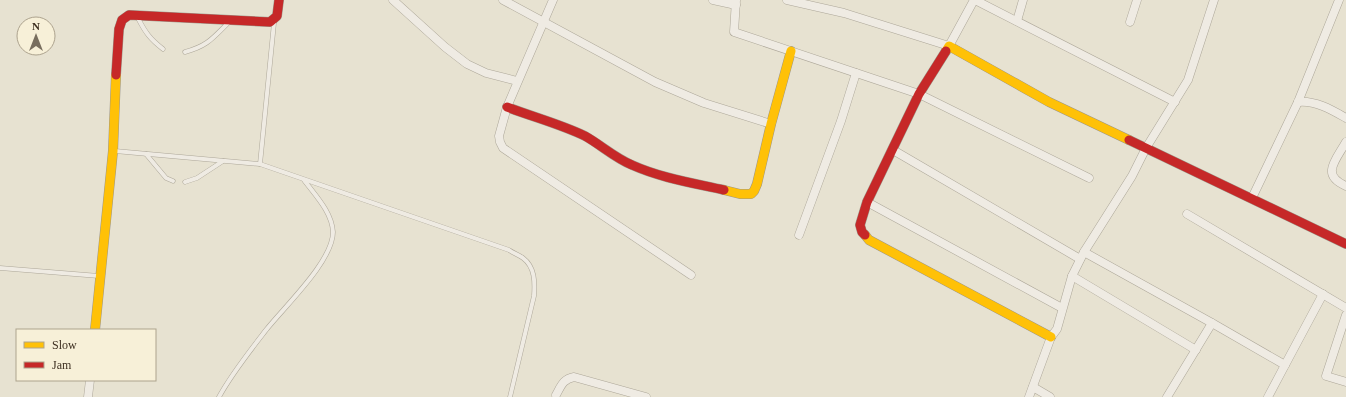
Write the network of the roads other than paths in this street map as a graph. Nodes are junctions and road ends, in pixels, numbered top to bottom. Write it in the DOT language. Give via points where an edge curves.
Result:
graph roads {
  1 [pos="279,0"];
  2 [pos="393,0"];
  3 [pos="503,0"];
  4 [pos="552,0"];
  5 [pos="713,0"];
  6 [pos="787,0"];
  7 [pos="1023,0"];
  8 [pos="1137,0"];
  9 [pos="1214,0"];
  10 [pos="1339,0"];
  11 [pos="979,1"];
  12 [pos="736,2"];
  13 [pos="137,16"];
  14 [pos="274,20"];
  15 [pos="230,21"];
  16 [pos="544,21"];
  17 [pos="1017,22"];
  18 [pos="1130,22"];
  19 [pos="949,46"];
  20 [pos="163,49"];
  21 [pos="792,51"];
  22 [pos="185,52"];
  23 [pos="856,72"];
  24 [pos="517,81"];
  25 [pos="919,94"];
  26 [pos="1175,102"];
  27 [pos="1298,102"];
  28 [pos="507,107"];
  29 [pos="1346,118"];
  30 [pos="771,124"];
  31 [pos="1346,142"];
  32 [pos="1146,148"];
  33 [pos="893,150"];
  34 [pos="113,151"];
  35 [pos="146,154"];
  36 [pos="223,160"];
  37 [pos="260,164"];
  38 [pos="1089,178"];
  39 [pos="303,179"];
  40 [pos="173,181"];
  41 [pos="185,182"];
  42 [pos="1346,186"];
  43 [pos="1252,198"];
  44 [pos="867,202"];
  45 [pos="1187,214"];
  46 [pos="799,235"];
  47 [pos="1346,244"];
  48 [pos="1082,256"];
  49 [pos="0,268"];
  50 [pos="691,275"];
  51 [pos="100,276"];
  52 [pos="1072,276"];
  53 [pos="1324,294"];
  54 [pos="1062,308"];
  55 [pos="1346,308"];
  56 [pos="1346,315"];
  57 [pos="1212,323"];
  58 [pos="95,329"];
  59 [pos="1052,337"];
  60 [pos="1196,350"];
  61 [pos="1285,366"];
  62 [pos="90,381"];
  63 [pos="1346,382"];
  64 [pos="1033,387"];
  65 [pos="556,395"];
  66 [pos="88,397"];
  67 [pos="219,397"];
  68 [pos="510,397"];
  69 [pos="646,397"];
  70 [pos="1030,397"];
  71 [pos="1050,397"];
  72 [pos="1167,397"];
  73 [pos="1268,397"];
  1 -- 14 [label="street"];
  2 -- 24 [label="street" via="467,64 486,73"];
  3 -- 16 [label="street"];
  4 -- 16 [label="street"];
  5 -- 12 [label="street"];
  6 -- 19 [label="street" via="844,13"];
  7 -- 17 [label="street"];
  8 -- 18 [label="street"];
  9 -- 26 [label="street" via="1188,80"];
  10 -- 27 [label="street"];
  11 -- 17 [label="street"];
  11 -- 19 [label="street"];
  12 -- 21 [label="street" via="734,32"];
  13 -- 15 [label="street"];
  13 -- 20 [label="lane" via="145,33"];
  13 -- 34 [label="street" via="123,18 118,32"];
  14 -- 15 [label="street"];
  14 -- 37 [label="lane"];
  15 -- 22 [label="lane" via="210,42"];
  16 -- 24 [label="street"];
  16 -- 30 [label="street" via="655,82 704,103"];
  17 -- 26 [label="street"];
  19 -- 25 [label="street"];
  19 -- 32 [label="street" via="1049,102"];
  21 -- 23 [label="street"];
  21 -- 30 [label="street"];
  23 -- 25 [label="street"];
  23 -- 46 [label="street" via="841,121"];
  24 -- 28 [label="street"];
  25 -- 33 [label="street"];
  25 -- 38 [label="street"];
  26 -- 32 [label="street"];
  27 -- 29 [label="street" via="1307,101"];
  27 -- 43 [label="street"];
  28 -- 30 [label="street" via="583,136 620,161 633,166 746,195 751,194 757,184"];
  28 -- 50 [label="street" via="499,136 503,148"];
  31 -- 42 [label="street" via="1334,164 1332,174"];
  32 -- 43 [label="street"];
  32 -- 48 [label="street" via="1132,176"];
  33 -- 44 [label="street"];
  33 -- 48 [label="street"];
  34 -- 35 [label="lane"];
  34 -- 51 [label="street"];
  35 -- 36 [label="lane"];
  35 -- 40 [label="lane" via="166,178"];
  36 -- 37 [label="lane"];
  36 -- 41 [label="lane" via="197,178"];
  37 -- 39 [label="lane"];
  39 -- 67 [label="lane" via="326,210 330,220 333,230 328,252 267,329"];
  39 -- 68 [label="lane" via="509,250 524,258 535,281 534,296"];
  43 -- 47 [label="street"];
  44 -- 54 [label="street"];
  44 -- 59 [label="street" via="860,225 869,240"];
  45 -- 53 [label="street"];
  48 -- 52 [label="street"];
  48 -- 57 [label="street"];
  49 -- 51 [label="lane"];
  51 -- 58 [label="street"];
  52 -- 54 [label="street"];
  52 -- 60 [label="street"];
  53 -- 55 [label="street"];
  53 -- 61 [label="street"];
  54 -- 59 [label="street" via="1057,329"];
  56 -- 63 [label="street" via="1326,376"];
  57 -- 60 [label="street"];
  57 -- 61 [label="street"];
  59 -- 64 [label="street"];
  60 -- 72 [label="street"];
  61 -- 73 [label="street"];
  62 -- 66 [label="street"];
  64 -- 70 [label="street"];
  64 -- 71 [label="street"];
  65 -- 69 [label="street" via="564,381 574,377"];
}
